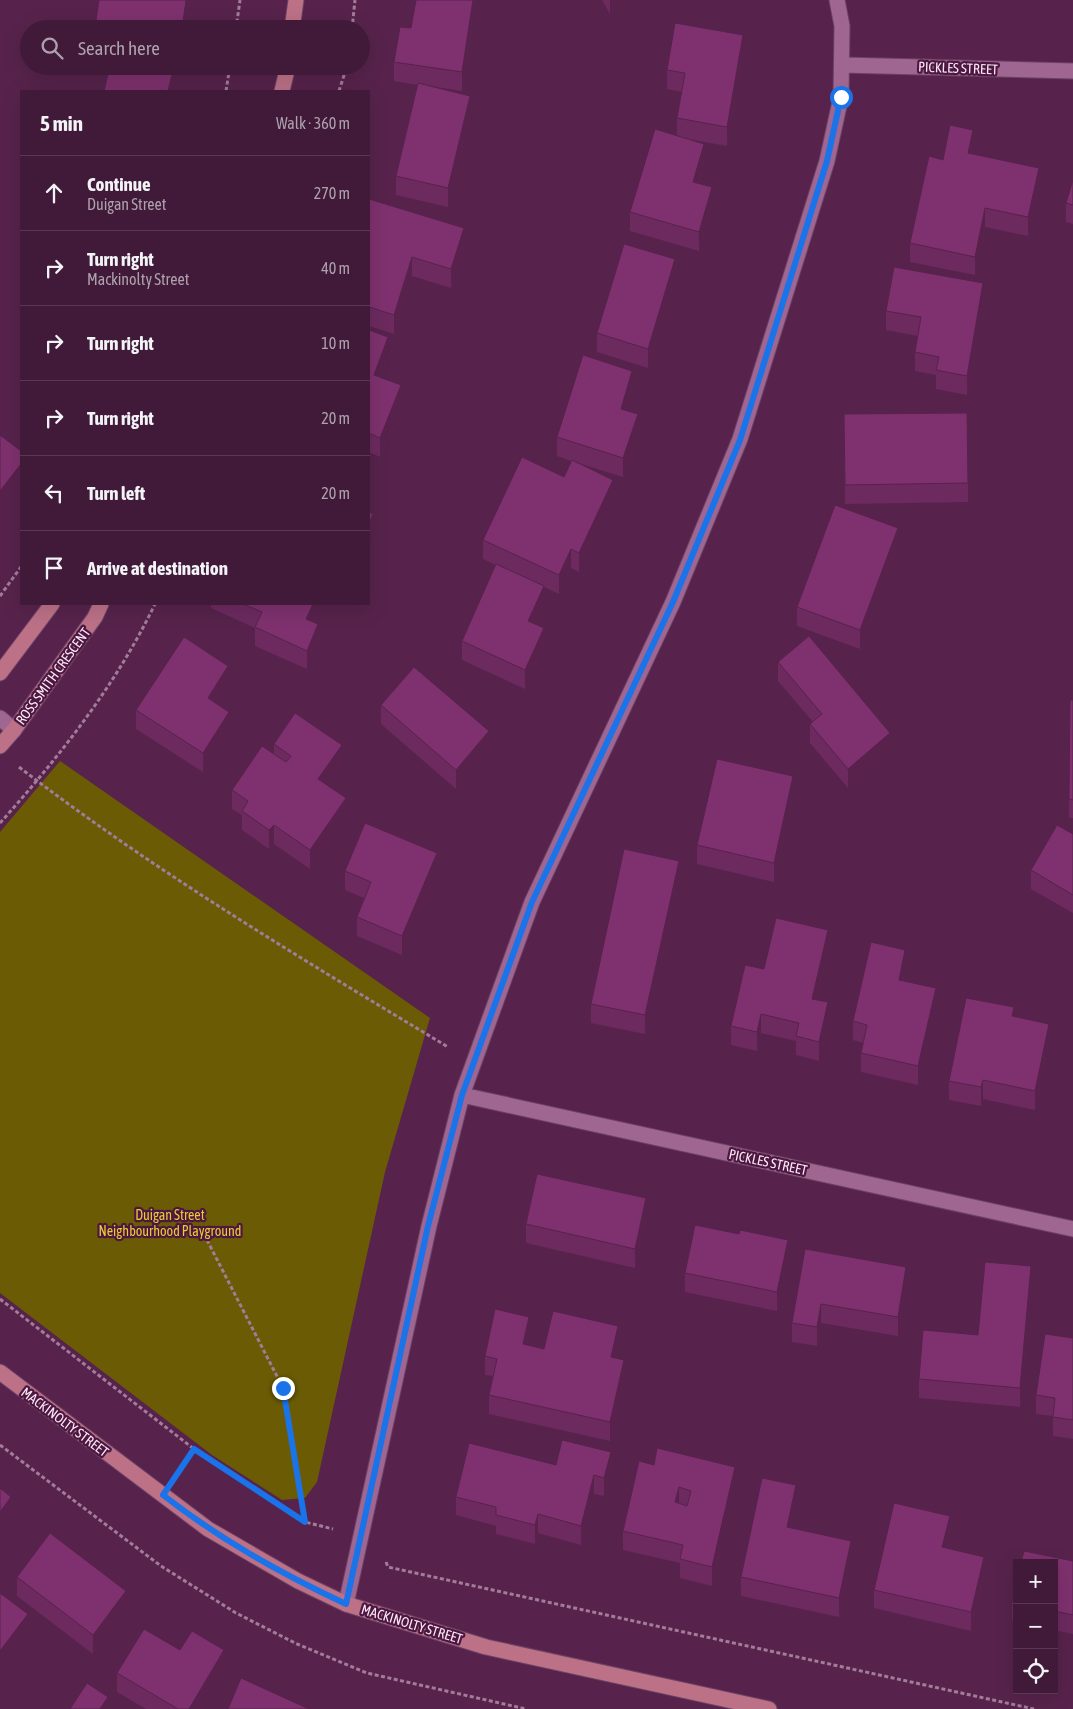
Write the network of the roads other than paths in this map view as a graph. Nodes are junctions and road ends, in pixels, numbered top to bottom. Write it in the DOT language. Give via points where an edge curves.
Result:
graph roads {
  1 [pos="296,0"];
  2 [pos="837,0"];
  3 [pos="293,20"];
  4 [pos="843,65"];
  5 [pos="1073,71"];
  6 [pos="286,75"];
  7 [pos="282,90"];
  8 [pos="51,605"];
  9 [pos="101,605"];
  10 [pos="0,673"];
  11 [pos="0,718"];
  12 [pos="14,730"];
  13 [pos="0,746"];
  14 [pos="462,1095"];
  15 [pos="1073,1229"];
  16 [pos="0,1372"];
  17 [pos="346,1604"];
  18 [pos="769,1709"];
  1 -- 3 [label="street"];
  2 -- 4 [label="street" via="842,26"];
  4 -- 5 [label="street, PICKLES STREET"];
  4 -- 14 [label="street" via="841,97 827,161 740,440 673,602 532,902"];
  6 -- 7 [label="street"];
  8 -- 10 [label="street"];
  9 -- 12 [label="street, ROSS SMITH CRESCENT"];
  11 -- 12 [label="street"];
  12 -- 13 [label="street, ROSS SMITH CRESCENT"];
  14 -- 15 [label="street, PICKLES STREET"];
  14 -- 17 [label="street" via="428,1226"];
  16 -- 17 [label="street, MACKINOLTY STREET" via="208,1530"];
  17 -- 18 [label="street, MACKINOLTY STREET" via="486,1648"];
}
